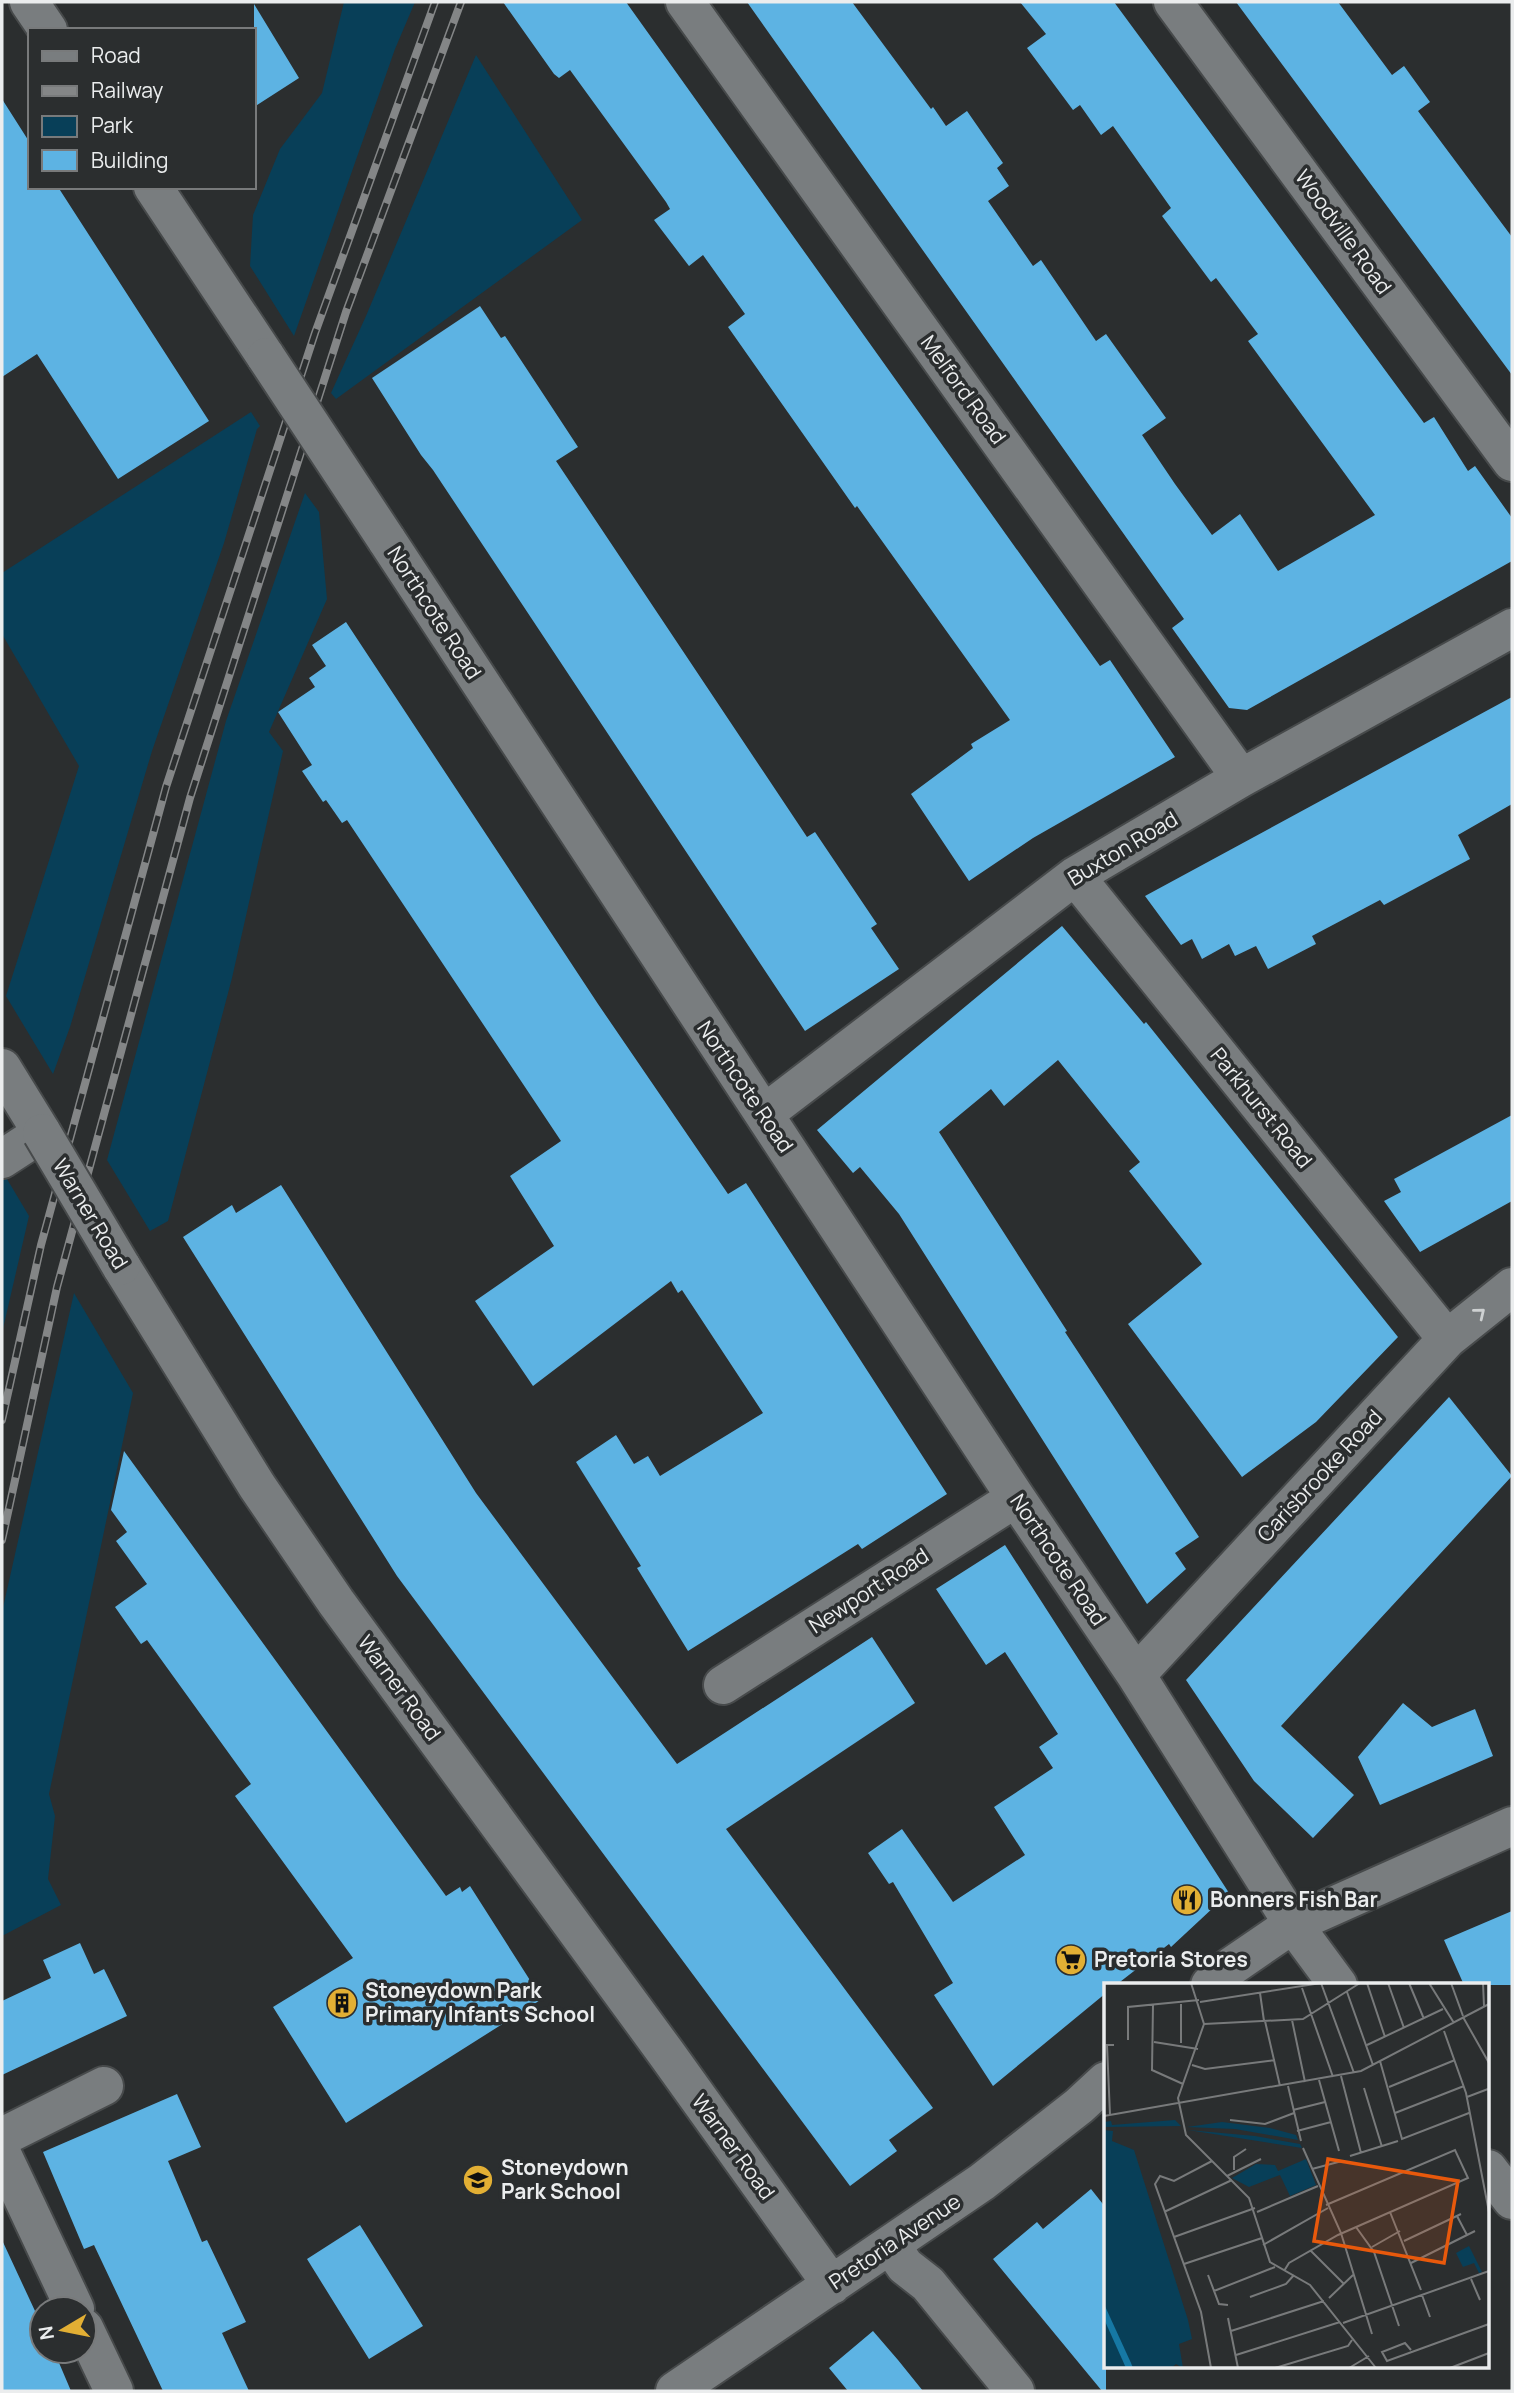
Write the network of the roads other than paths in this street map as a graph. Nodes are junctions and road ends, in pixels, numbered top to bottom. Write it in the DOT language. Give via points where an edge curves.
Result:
graph roads {
  1 [pos="29,2"];
  2 [pos="685,2"];
  3 [pos="1173,2"];
  4 [pos="47,28"];
  5 [pos="154,189"];
  6 [pos="1512,462"];
  7 [pos="1512,628"];
  8 [pos="1241,778"];
  9 [pos="1075,876"];
  10 [pos="2,1068"];
  11 [pos="764,1114"];
  12 [pos="42,1133"];
  13 [pos="2,1159"];
  14 [pos="1512,1287"];
  15 [pos="1447,1339"];
  16 [pos="1016,1498"];
  17 [pos="1136,1675"];
  18 [pos="723,1685"];
  19 [pos="1512,1826"];
  20 [pos="1293,1924"];
  21 [pos="1212,1983"];
  22 [pos="1337,1983"];
  23 [pos="1104,2083"];
  24 [pos="104,2087"];
  25 [pos="2,2137"];
  26 [pos="2,2154"];
  27 [pos="1490,2172"];
  28 [pos="1512,2200"];
  29 [pos="891,2246"];
  30 [pos="832,2285"];
  31 [pos="68,2295"];
  32 [pos="98,2357"];
  33 [pos="114,2391"];
  34 [pos="675,2391"];
  35 [pos="1015,2391"];
  1 -- 4 [label="street"];
  2 -- 8 [label="street, Melford Road"];
  3 -- 6 [label="street, Woodville Road"];
  5 -- 11 [label="street, Northcote Road, bridge"];
  7 -- 8 [label="street, Buxton Road"];
  8 -- 9 [label="street, Buxton Road"];
  9 -- 11 [label="street, Buxton Road"];
  9 -- 15 [label="street, Parkhurst Road"];
  10 -- 12 [label="street, Warner Road"];
  11 -- 16 [label="street, Northcote Road"];
  12 -- 13 [label="street"];
  12 -- 30 [label="street, Warner Road, bridge" via="257,1486 329,1592"];
  15 -- 14 [label="street, Carisbrooke Road, one-way"];
  15 -- 17 [label="street, Carisbrooke Road"];
  16 -- 17 [label="street, Northcote Road"];
  16 -- 18 [label="street, Newport Road"];
  17 -- 20 [label="street, Northcote Road"];
  19 -- 20 [label="street"];
  20 -- 21 [label="street"];
  20 -- 22 [label="street, Northcote Road"];
  23 -- 29 [label="street, Pretoria Avenue" via="982,2182"];
  24 -- 25 [label="street"];
  26 -- 31 [label="street"];
  27 -- 28 [label="street"];
  29 -- 30 [label="street, Pretoria Avenue"];
  29 -- 35 [label="street"];
  30 -- 34 [label="street, Pretoria Avenue"];
  32 -- 33 [label="street"];
}
